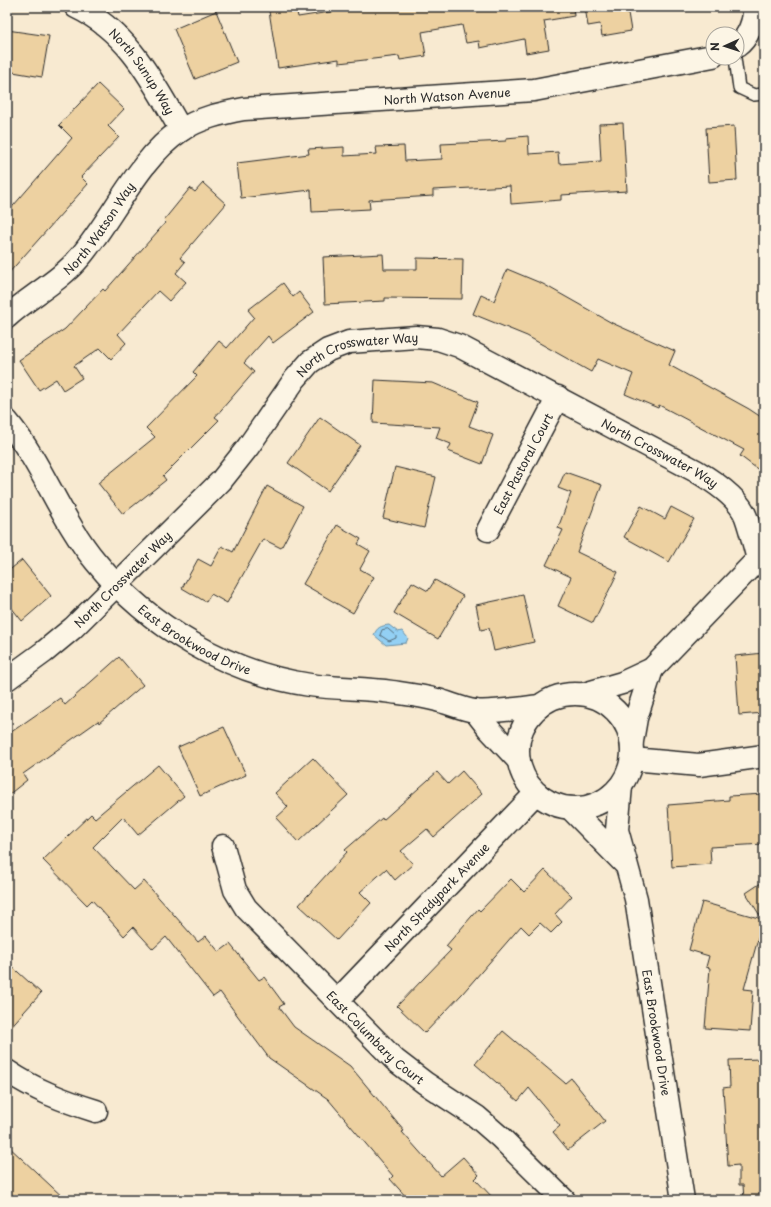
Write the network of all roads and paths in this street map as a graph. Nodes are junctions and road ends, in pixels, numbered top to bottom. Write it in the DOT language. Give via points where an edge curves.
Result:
graph roads {
  1 [pos="76,7"];
  2 [pos="754,7"];
  3 [pos="745,38"];
  4 [pos="705,58"];
  5 [pos="738,66"];
  6 [pos="764,94"];
  7 [pos="181,130"];
  8 [pos="7,316"];
  9 [pos="558,398"];
  10 [pos="7,421"];
  11 [pos="488,530"];
  12 [pos="761,558"];
  13 [pos="116,585"];
  14 [pos="652,669"];
  15 [pos="7,679"];
  16 [pos="584,694"];
  17 [pos="540,706"];
  18 [pos="475,711"];
  19 [pos="632,750"];
  20 [pos="764,756"];
  21 [pos="519,761"];
  22 [pos="621,786"];
  23 [pos="536,793"];
  24 [pos="570,808"];
  25 [pos="223,846"];
  26 [pos="626,865"];
  27 [pos="337,1000"];
  28 [pos="7,1071"];
  29 [pos="96,1111"];
  30 [pos="564,1200"];
  31 [pos="683,1200"];
  1 -- 7 [label="street, North Sunup Way" via="106,25 128,46 151,78"];
  2 -- 3 [label="street" via="750,31"];
  4 -- 7 [label="street, North Watson Avenue" via="534,90 244,109 218,114"];
  5 -- 6 [label="lane" via="739,88 754,95"];
  7 -- 8 [label="street, North Watson Way" via="161,146 142,168 104,227 79,258 59,277"];
  9 -- 11 [label="street, East Pastoral Court"];
  9 -- 12 [label="street, North Crosswater Way" via="715,483 732,498 746,516"];
  9 -- 13 [label="street, North Crosswater Way" via="459,346 438,339 416,337 349,342 328,350 310,362 295,378 248,447 221,481"];
  10 -- 13 [label="street, East Brookwood Drive" via="33,459 75,534"];
  12 -- 14 [label="street"];
  13 -- 15 [label="street, North Crosswater Way" via="73,628"];
  13 -- 18 [label="street, East Brookwood Drive" via="153,617 194,644 261,674 308,685 391,692 434,699"];
  14 -- 16 [label="street" via="622,683"];
  14 -- 19 [label="street" via="636,718"];
  16 -- 17 [label="street" via="568,694 553,698"];
  16 -- 19 [label="street" via="601,700 615,710 626,724"];
  17 -- 18 [label="street, East Brookwood Drive"];
  17 -- 21 [label="street" via="529,717 522,731 518,746"];
  18 -- 21 [label="street"];
  19 -- 20 [label="street" via="699,764"];
  19 -- 22 [label="street" via="628,773"];
  21 -- 23 [label="street" via="525,778"];
  22 -- 24 [label="street" via="607,799 590,807"];
  22 -- 26 [label="street, East Brookwood Drive" via="617,830"];
  23 -- 24 [label="street" via="552,804"];
  23 -- 27 [label="street, North Shadypark Avenue"];
  24 -- 26 [label="street, East Brookwood Drive"];
  25 -- 27 [label="street, East Columbary Court" via="235,890 246,908"];
  26 -- 31 [label="street, East Brookwood Drive" via="636,899"];
  27 -- 30 [label="street, East Columbary Court" via="395,1060 476,1117"];
  28 -- 29 [label="street" via="42,1092"];
}
